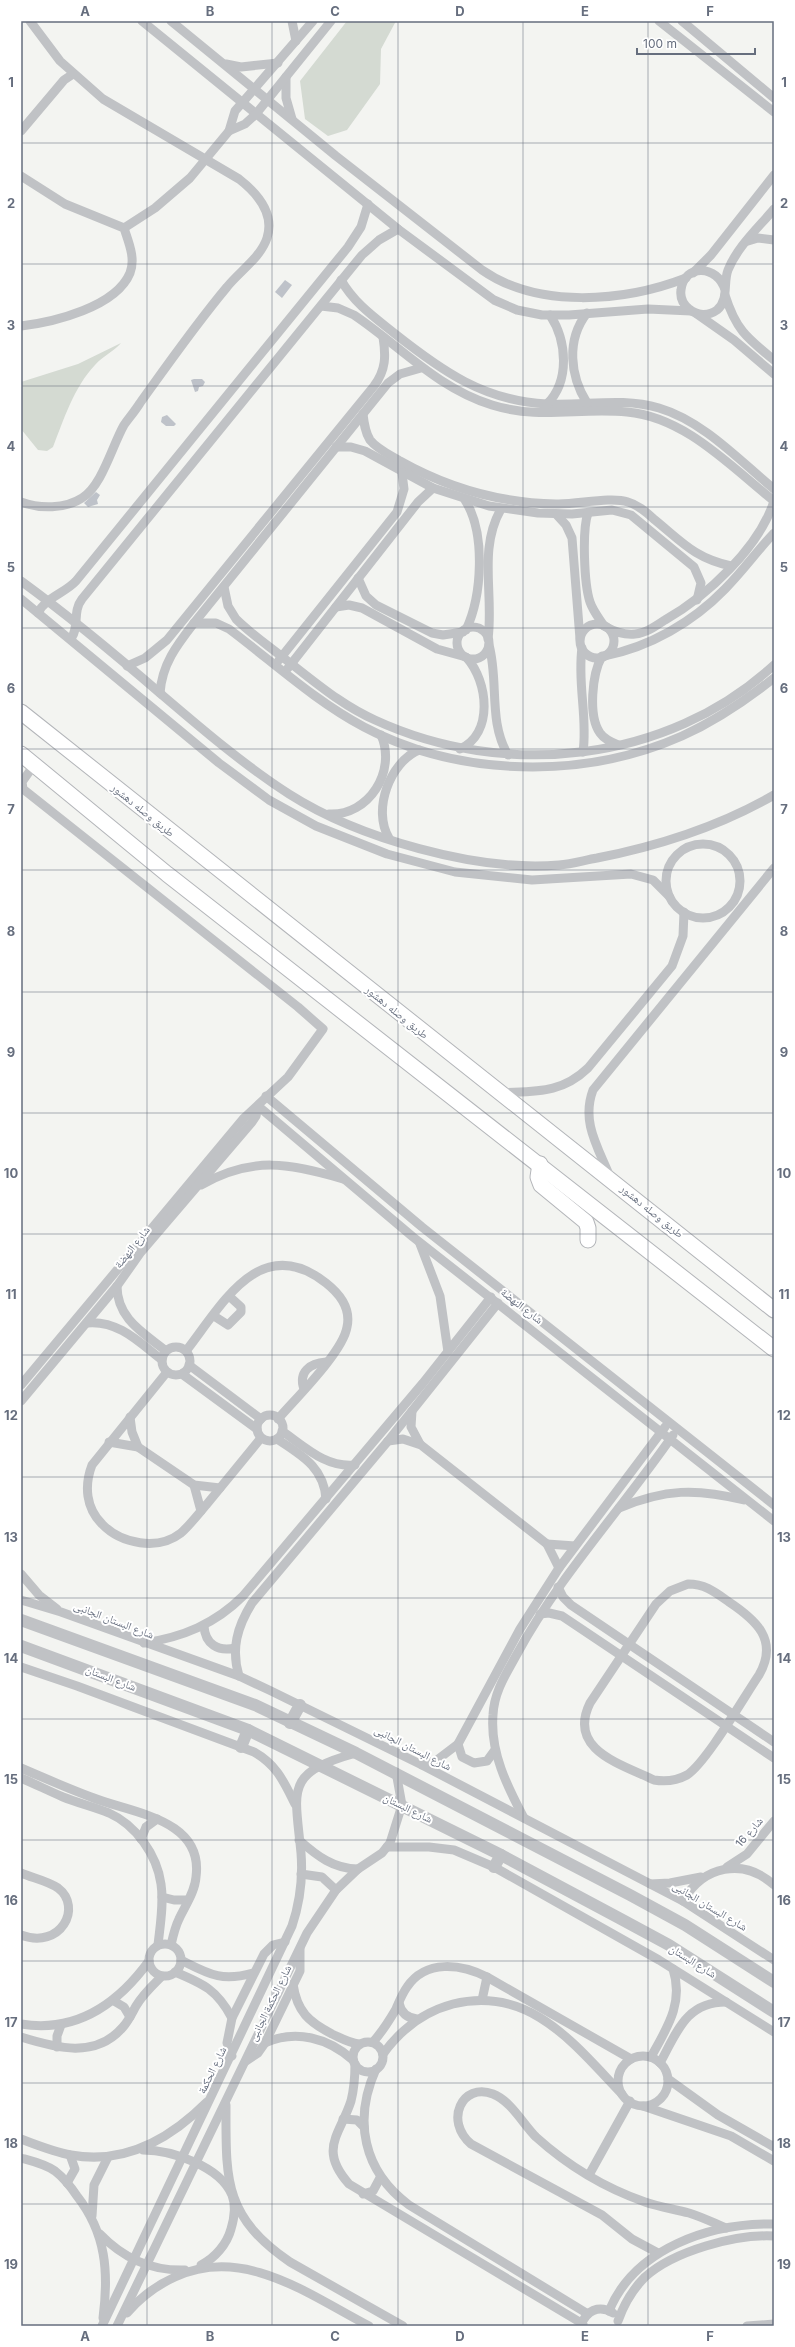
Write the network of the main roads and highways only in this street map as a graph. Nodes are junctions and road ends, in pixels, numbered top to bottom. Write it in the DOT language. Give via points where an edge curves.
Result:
graph roads {
  1 [pos="21,712"];
  2 [pos="21,754"];
  3 [pos="540,1164"];
  4 [pos="588,1240"];
  5 [pos="774,1310"];
  6 [pos="774,1349"];
  1 -- 5 [label="main road, طريق وصله دهشور" via="499,1093 610,1177"];
  2 -- 3 [label="main road" via="167,874"];
  3 -- 4 [label="main road" via="538,1177 541,1185 586,1222"];
  3 -- 6 [label="main road"];
}
